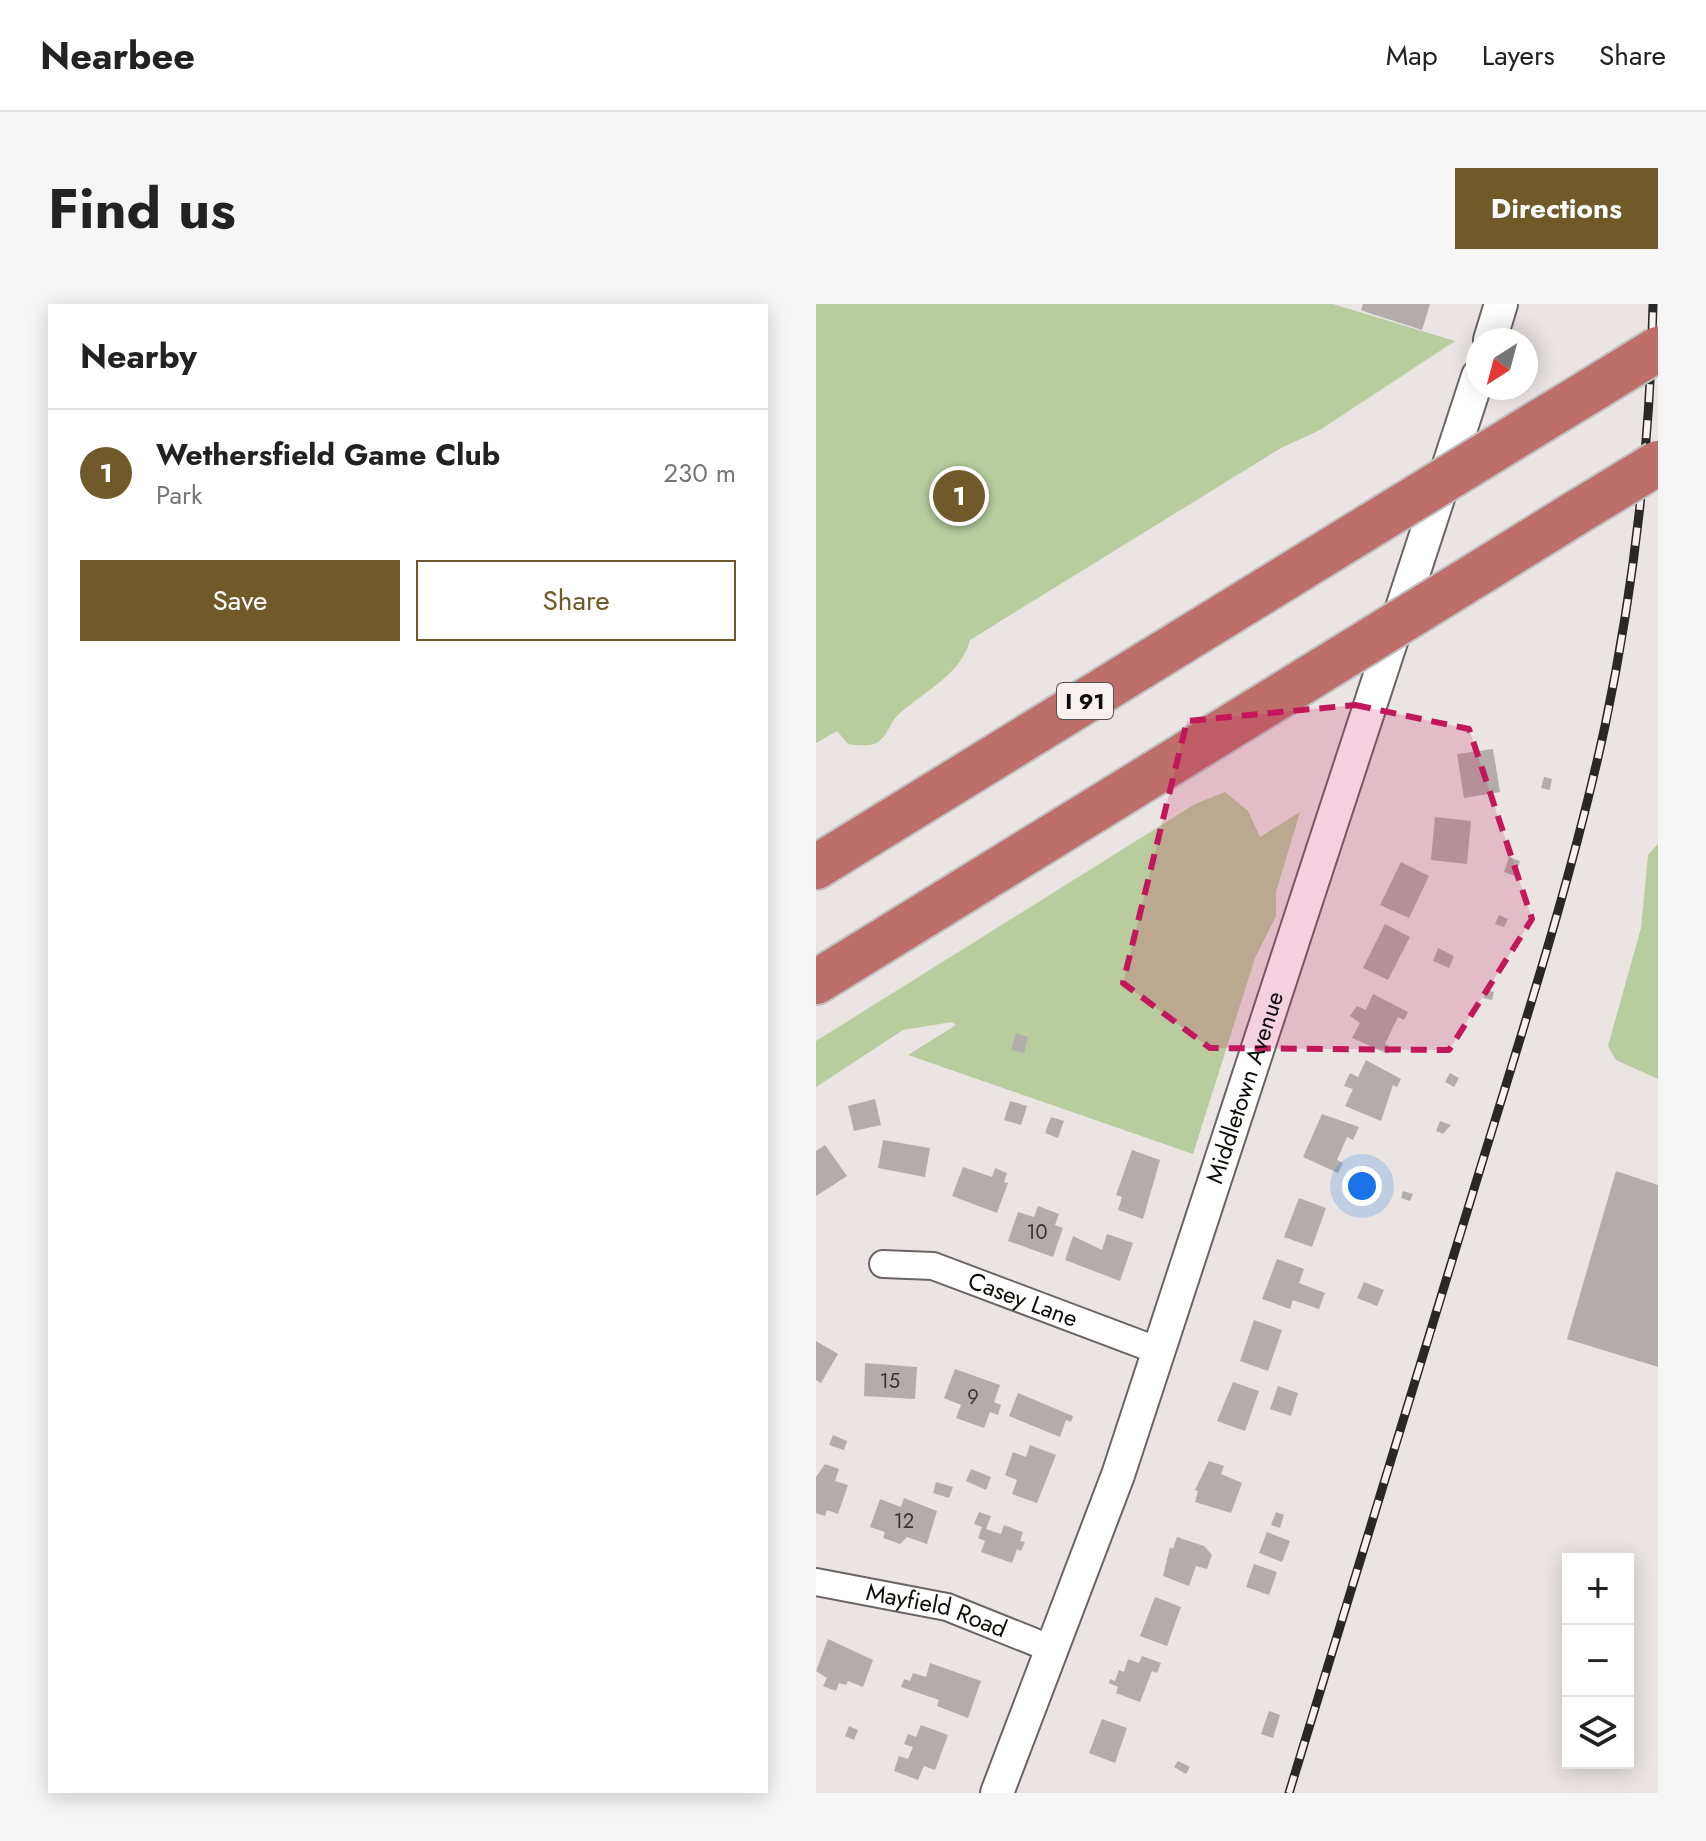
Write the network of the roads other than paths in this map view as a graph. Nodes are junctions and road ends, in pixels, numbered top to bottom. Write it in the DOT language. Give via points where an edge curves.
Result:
graph roads {
  1 [pos="1501,304"];
  2 [pos="1494,328"];
  3 [pos="1658,349"];
  4 [pos="1470,400"];
  5 [pos="1658,463"];
  6 [pos="816,867"];
  7 [pos="816,982"];
  8 [pos="883,1264"];
  9 [pos="1159,1351"];
  10 [pos="816,1582"];
  11 [pos="1052,1649"];
  12 [pos="997,1793"];
  1 -- 2 [label="street"];
  3 -- 6 [label="highway, I 91, bridge"];
  4 -- 9 [label="street, Middletown Avenue"];
  5 -- 7 [label="highway, bridge"];
  8 -- 9 [label="street, Casey Lane" via="933,1266"];
  9 -- 11 [label="street, Middletown Avenue"];
  10 -- 11 [label="street, Mayfield Road" via="947,1607"];
  11 -- 12 [label="street, Middletown Avenue"];
}
